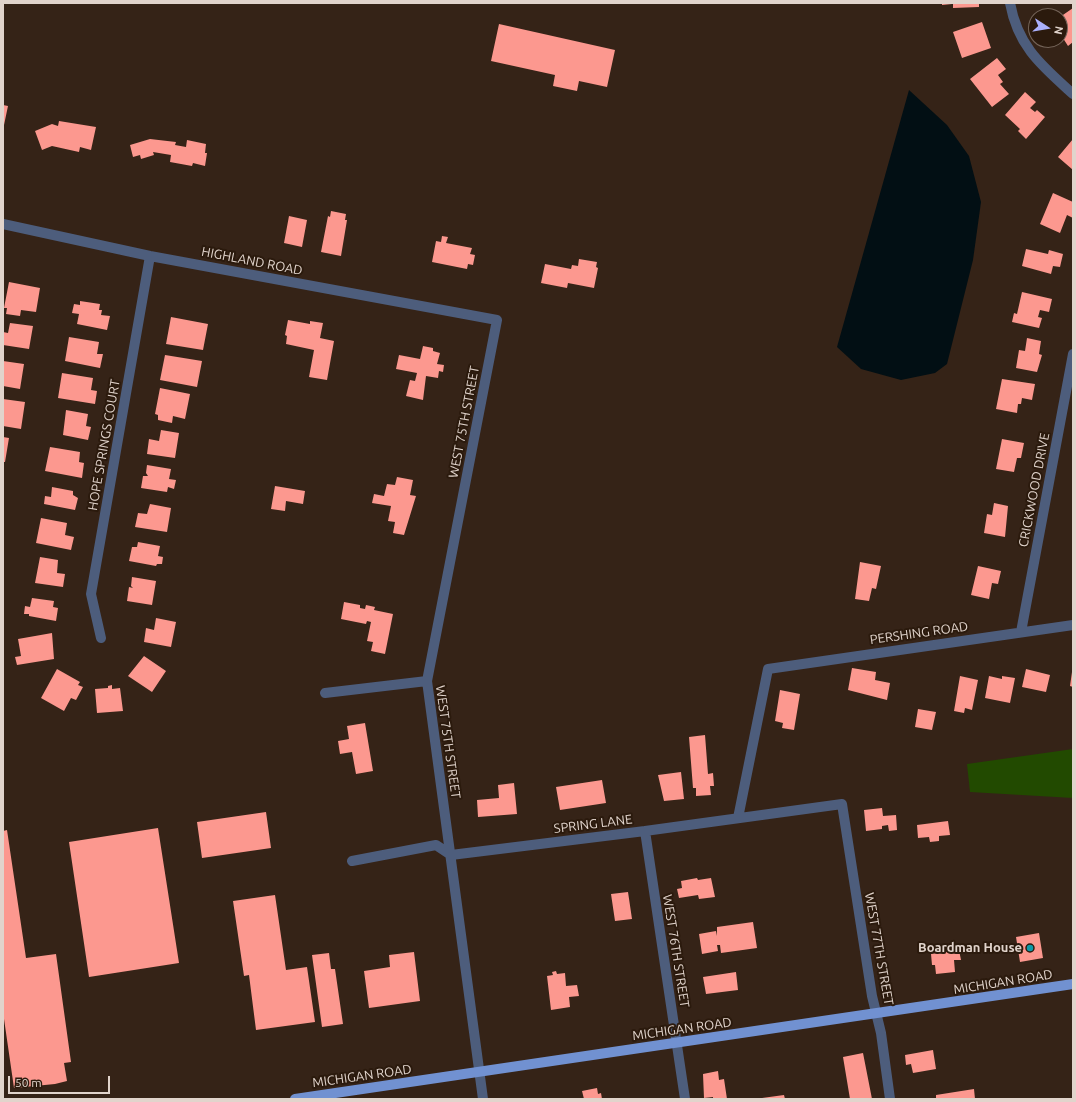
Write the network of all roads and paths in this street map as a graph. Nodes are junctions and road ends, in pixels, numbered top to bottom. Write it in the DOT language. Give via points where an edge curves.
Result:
graph roads {
  1 [pos="1010,3"];
  2 [pos="1073,94"];
  3 [pos="3,224"];
  4 [pos="150,256"];
  5 [pos="497,320"];
  6 [pos="1073,354"];
  7 [pos="1073,625"];
  8 [pos="1021,632"];
  9 [pos="101,638"];
  10 [pos="427,680"];
  11 [pos="325,693"];
  12 [pos="842,804"];
  13 [pos="738,818"];
  14 [pos="645,831"];
  15 [pos="451,855"];
  16 [pos="352,860"];
  17 [pos="1073,984"];
  18 [pos="876,1014"];
  19 [pos="677,1043"];
  20 [pos="479,1072"];
  21 [pos="295,1099"];
  22 [pos="483,1099"];
  23 [pos="685,1099"];
  24 [pos="890,1099"];
  1 -- 2 [label="street" via="1016,29 1032,56"];
  3 -- 4 [label="street, HIGHLAND ROAD"];
  4 -- 5 [label="street, HIGHLAND ROAD"];
  4 -- 9 [label="street, HOPE SPRINGS COURT" via="90,594"];
  5 -- 10 [label="street, WEST 75TH STREET"];
  6 -- 8 [label="street, CRICKWOOD DRIVE"];
  7 -- 8 [label="street, PERSHING ROAD"];
  8 -- 13 [label="street, PERSHING ROAD" via="768,669"];
  10 -- 11 [label="street"];
  10 -- 15 [label="street, WEST 75TH STREET"];
  12 -- 13 [label="street, SPRING LANE"];
  12 -- 18 [label="street, WEST 77TH STREET"];
  13 -- 14 [label="street, SPRING LANE"];
  14 -- 15 [label="street, SPRING LANE"];
  14 -- 19 [label="street, WEST 76TH STREET"];
  15 -- 16 [label="street" via="436,845"];
  15 -- 20 [label="street, WEST 75TH STREET"];
  17 -- 18 [label="main road, MICHIGAN ROAD"];
  18 -- 19 [label="main road, MICHIGAN ROAD"];
  18 -- 24 [label="street, WEST 77TH STREET"];
  19 -- 20 [label="main road, MICHIGAN ROAD"];
  19 -- 23 [label="street, WEST 76TH STREET"];
  20 -- 21 [label="main road, MICHIGAN ROAD"];
  20 -- 22 [label="street, WEST 75TH STREET"];
}
